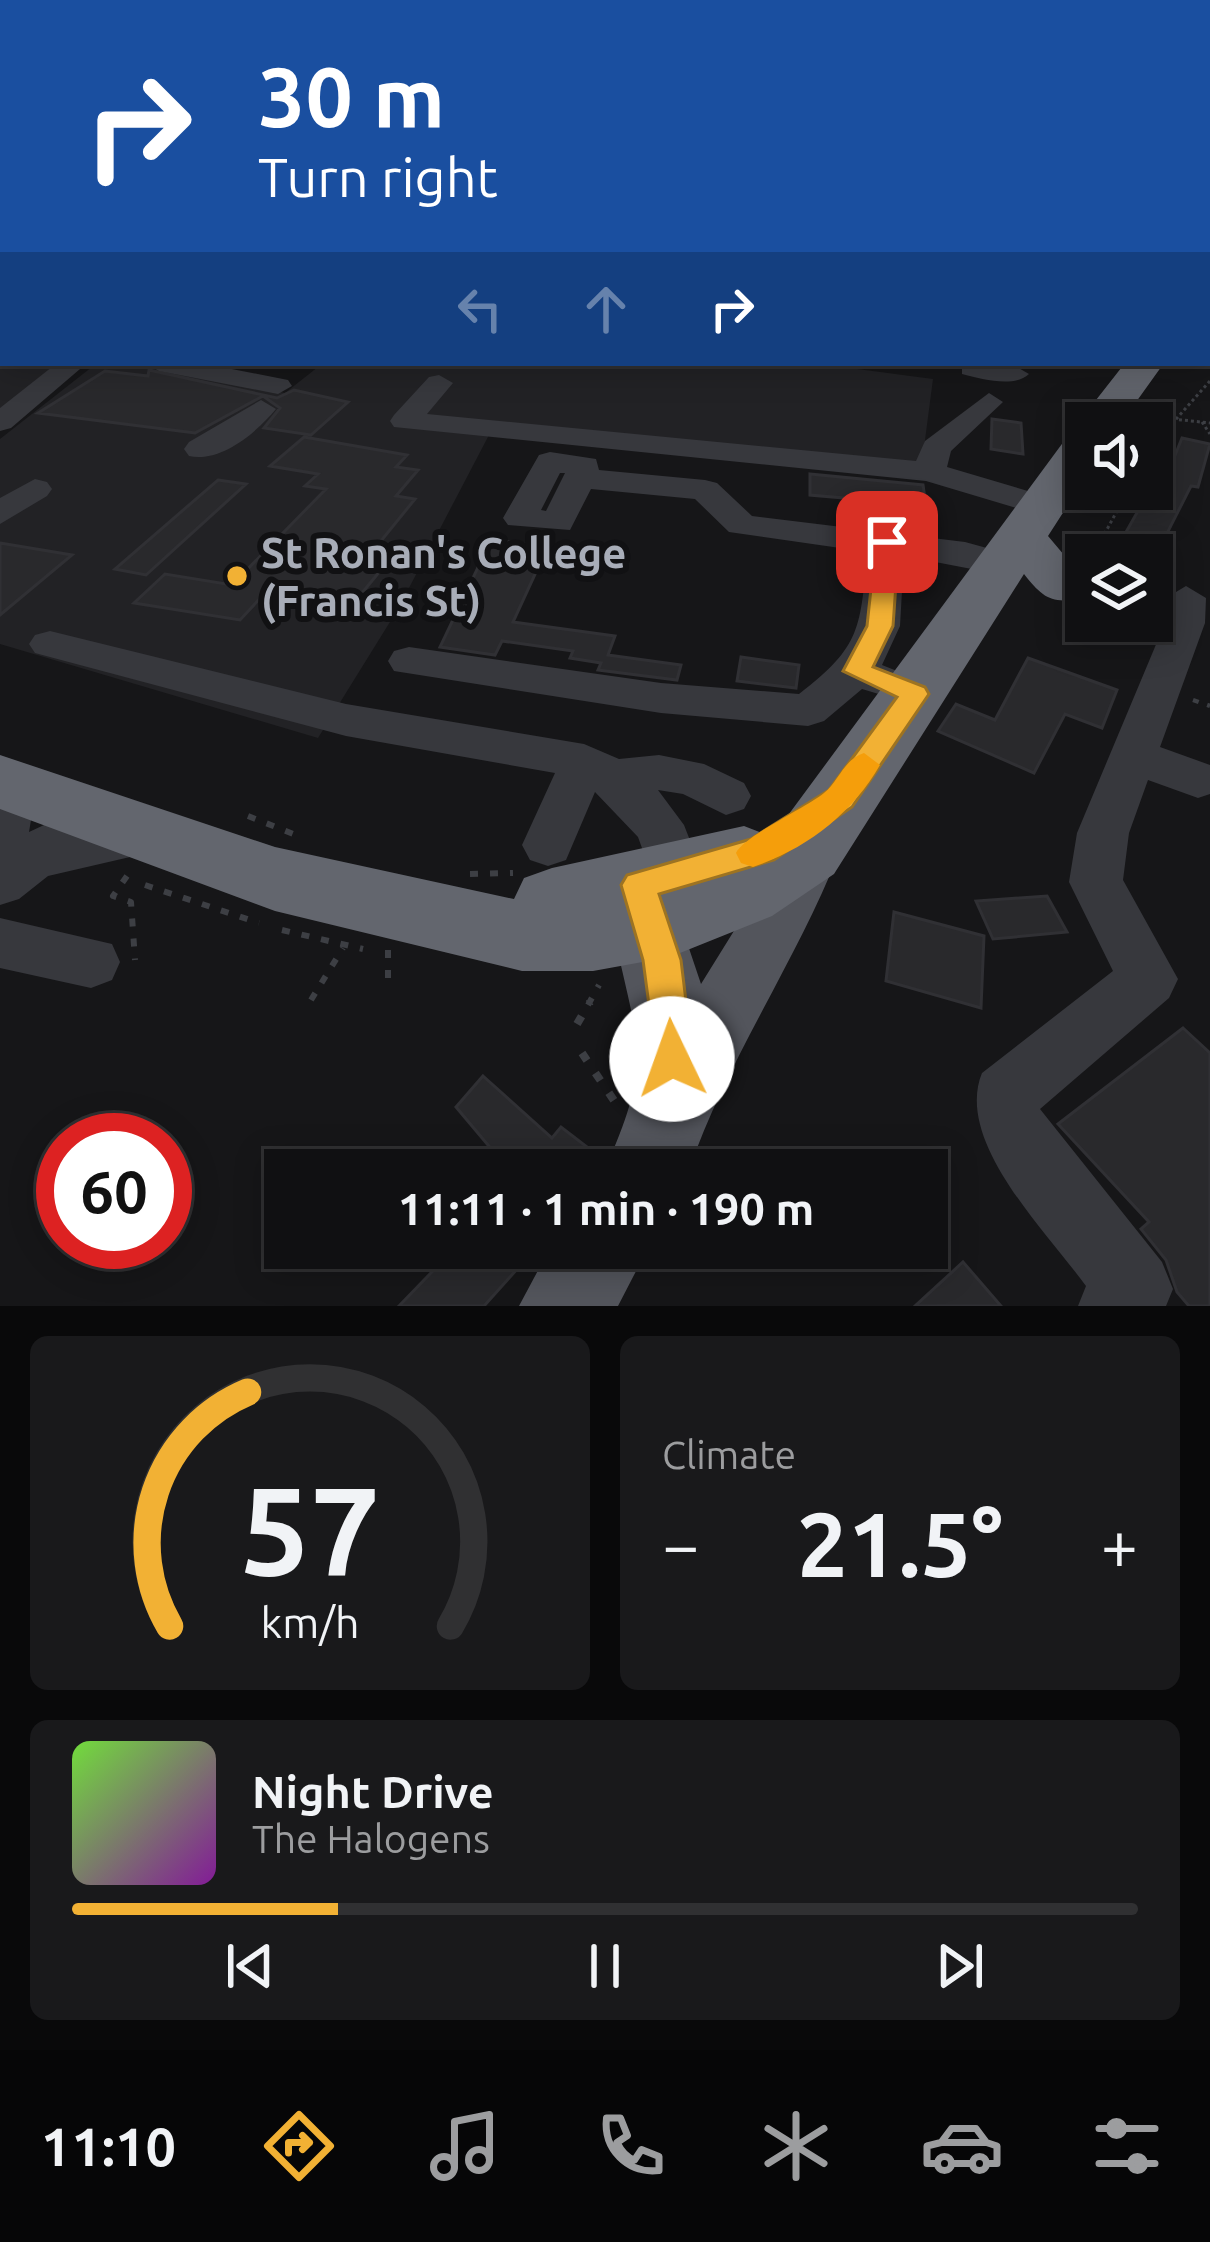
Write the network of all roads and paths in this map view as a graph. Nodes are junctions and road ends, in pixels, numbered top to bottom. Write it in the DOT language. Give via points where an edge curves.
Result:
graph roads {
  1 [pos="70,366"];
  2 [pos="169,366"];
  3 [pos="1143,366"];
  4 [pos="972,368"];
  5 [pos="1008,381"];
  6 [pos="1210,381"];
  7 [pos="440,383"];
  8 [pos="1198,393"];
  9 [pos="1210,395"];
  10 [pos="1115,402"];
  11 [pos="4,416"];
  12 [pos="1173,419"];
  13 [pos="1202,422"];
  14 [pos="1210,423"];
  15 [pos="1210,434"];
  16 [pos="200,448"];
  17 [pos="929,472"];
  18 [pos="1065,473"];
  19 [pos="579,478"];
  20 [pos="35,489"];
  21 [pos="832,513"];
  22 [pos="0,514"];
  23 [pos="887,542"];
  24 [pos="1014,547"];
  25 [pos="1065,569"];
  26 [pos="1183,598"];
  27 [pos="50,644"];
  28 [pos="409,661"];
  29 [pos="857,671"];
  30 [pos="915,694"];
  31 [pos="1133,755"];
  32 [pos="610,776"];
  33 [pos="1198,780"];
  34 [pos="726,796"];
  35 [pos="824,825"];
  36 [pos="57,839"];
  37 [pos="548,845"];
  38 [pos="188,901"];
  39 [pos="650,926"];
  40 [pos="0,943"];
  41 [pos="380,946"];
  42 [pos="113,962"];
  43 [pos="311,1000"];
  44 [pos="577,1024"];
  45 [pos="583,1053"];
  46 [pos="648,1130"];
  47 [pos="589,1269"];
  48 [pos="565,1306"];
  49 [pos="1116,1306"];
  1 -- 11 [label="street"];
  2 -- 16 [label="street" via="269,397 224,439"];
  3 -- 10 [label="highway"];
  4 -- 5 [label="street"];
  5 -- 17 [label="street" via="936,448"];
  6 -- 8 [label="path"];
  7 -- 17 [label="street" via="405,421"];
  8 -- 9 [label="path"];
  8 -- 12 [label="path"];
  12 -- 13 [label="path"];
  13 -- 14 [label="path"];
  13 -- 15 [label="path"];
  17 -- 24 [label="street"];
  18 -- 24 [label="highway"];
  19 -- 23 [label="street" via="705,490 741,525"];
  20 -- 22 [label="street"];
  21 -- 24 [label="street"];
  23 -- 24 [label="street"];
  23 -- 29 [label="street" via="880,626"];
  24 -- 25 [label="highway"];
  24 -- 30 [label="highway"];
  26 -- 31 [label="street" via="1185,622"];
  27 -- 32 [label="street" via="346,720"];
  28 -- 29 [label="street" via="661,698 808,710"];
  29 -- 30 [label="street"];
  30 -- 35 [label="highway"];
  31 -- 33 [label="street"];
  31 -- 49 [label="street" via="1103,833 1096,882 1148,979 1005,1096 1003,1108 1136,1289"];
  32 -- 34 [label="street" via="661,770 710,783"];
  32 -- 37 [label="street"];
  32 -- 39 [label="street"];
  35 -- 39 [label="highway" via="744,893"];
  35 -- 46 [label="main road" via="781,914"];
  36 -- 38 [label="path"];
  36 -- 41 [label="highway" via="274,879"];
  36 -- 42 [label="path" via="113,896 131,902"];
  39 -- 41 [label="highway"];
  39 -- 44 [label="path"];
  39 -- 46 [label="main road" via="671,1036"];
  40 -- 42 [label="street"];
  41 -- 43 [label="path"];
  45 -- 46 [label="path"];
  47 -- 48 [label="main road"];
}
